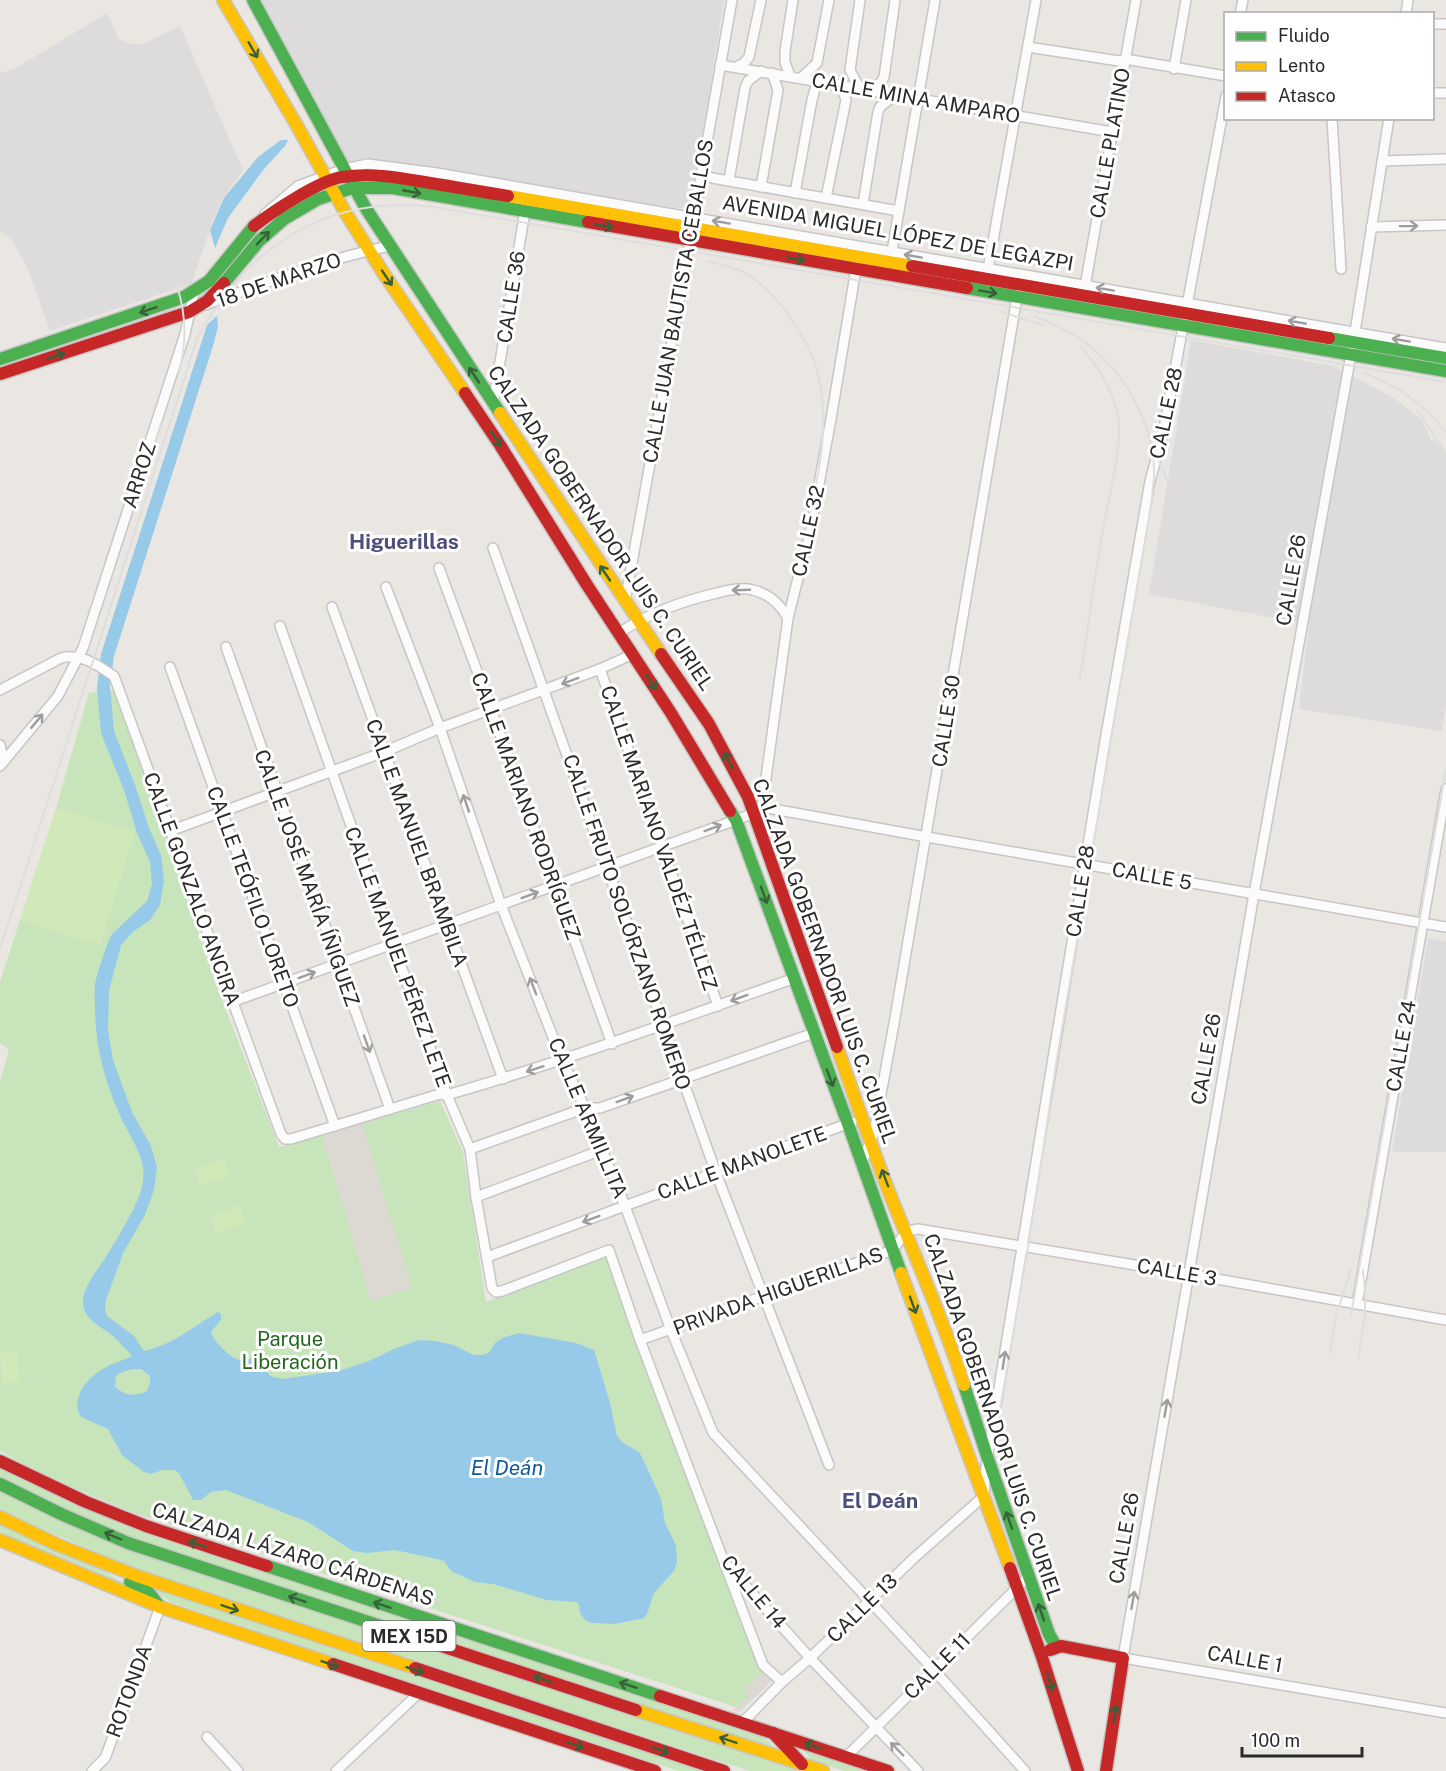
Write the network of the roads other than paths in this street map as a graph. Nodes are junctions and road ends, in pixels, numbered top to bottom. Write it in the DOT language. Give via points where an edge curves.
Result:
graph roads {
  1 [pos="223,0"];
  2 [pos="253,0"];
  3 [pos="732,0"];
  4 [pos="761,0"];
  5 [pos="793,0"];
  6 [pos="829,0"];
  7 [pos="860,0"];
  8 [pos="895,0"];
  9 [pos="935,0"];
  10 [pos="1036,0"];
  11 [pos="1136,0"];
  12 [pos="1186,0"];
  13 [pos="1028,48"];
  14 [pos="1125,59"];
  15 [pos="720,65"];
  16 [pos="736,67"];
  17 [pos="1174,69"];
  18 [pos="761,71"];
  19 [pos="772,73"];
  20 [pos="790,76"];
  21 [pos="1224,76"];
  22 [pos="801,78"];
  23 [pos="817,82"];
  24 [pos="841,86"];
  25 [pos="860,89"];
  26 [pos="871,91"];
  27 [pos="895,95"];
  28 [pos="918,99"];
  29 [pos="1224,107"];
  30 [pos="1016,115"];
  31 [pos="1332,120"];
  32 [pos="1389,120"];
  33 [pos="1112,132"];
  34 [pos="1446,159"];
  35 [pos="1382,161"];
  36 [pos="346,172"];
  37 [pos="701,176"];
  38 [pos="729,180"];
  39 [pos="328,183"];
  40 [pos="761,187"];
  41 [pos="353,188"];
  42 [pos="795,193"];
  43 [pos="826,198"];
  44 [pos="526,200"];
  45 [pos="863,204"];
  46 [pos="899,211"];
  47 [pos="1446,225"];
  48 [pos="1371,227"];
  49 [pos="692,229"];
  50 [pos="390,246"];
  51 [pos="369,250"];
  52 [pos="859,252"];
  53 [pos="890,263"];
  54 [pos="988,268"];
  55 [pos="1341,269"];
  56 [pos="856,270"];
  57 [pos="1019,285"];
  58 [pos="1085,286"];
  59 [pos="194,292"];
  60 [pos="189,312"];
  61 [pos="1186,314"];
  62 [pos="1353,343"];
  63 [pos="1446,348"];
  64 [pos="1446,358"];
  65 [pos="0,359"];
  66 [pos="1446,371"];
  67 [pos="0,374"];
  68 [pos="494,404"];
  69 [pos="493,548"];
  70 [pos="439,568"];
  71 [pos="386,587"];
  72 [pos="625,602"];
  73 [pos="332,608"];
  74 [pos="788,618"];
  75 [pos="638,621"];
  76 [pos="280,627"];
  77 [pos="619,633"];
  78 [pos="225,647"];
  79 [pos="633,654"];
  80 [pos="80,657"];
  81 [pos="170,667"];
  82 [pos="600,669"];
  83 [pos="0,690"];
  84 [pos="545,690"];
  85 [pos="491,709"];
  86 [pos="440,728"];
  87 [pos="0,745"];
  88 [pos="384,752"];
  89 [pos="2,763"];
  90 [pos="332,771"];
  91 [pos="1446,789"];
  92 [pos="276,792"];
  93 [pos="758,810"];
  94 [pos="222,812"];
  95 [pos="736,820"];
  96 [pos="170,831"];
  97 [pos="927,837"];
  98 [pos="662,847"];
  99 [pos="1084,864"];
  100 [pos="607,867"];
  101 [pos="554,886"];
  102 [pos="1254,894"];
  103 [pos="501,905"];
  104 [pos="1422,923"];
  105 [pos="447,925"];
  106 [pos="1446,927"];
  107 [pos="394,944"];
  108 [pos="338,964"];
  109 [pos="795,978"];
  110 [pos="284,984"];
  111 [pos="232,1002"];
  112 [pos="718,1006"];
  113 [pos="663,1025"];
  114 [pos="814,1034"];
  115 [pos="612,1044"];
  116 [pos="562,1060"];
  117 [pos="503,1079"];
  118 [pos="682,1079"];
  119 [pos="447,1095"];
  120 [pos="585,1108"];
  121 [pos="390,1109"];
  122 [pos="862,1119"];
  123 [pos="848,1124"];
  124 [pos="335,1126"];
  125 [pos="871,1142"];
  126 [pos="470,1149"];
  127 [pos="602,1150"];
  128 [pos="861,1165"];
  129 [pos="716,1173"];
  130 [pos="476,1197"];
  131 [pos="624,1206"];
  132 [pos="907,1232"];
  133 [pos="1022,1246"];
  134 [pos="893,1250"];
  135 [pos="487,1257"];
  136 [pos="1189,1274"];
  137 [pos="496,1292"];
  138 [pos="763,1296"];
  139 [pos="1357,1304"];
  140 [pos="1446,1320"];
  141 [pos="671,1330"];
  142 [pos="640,1340"];
  143 [pos="988,1459"];
  144 [pos="0,1461"];
  145 [pos="829,1465"];
  146 [pos="0,1484"];
  147 [pos="984,1496"];
  148 [pos="0,1517"];
  149 [pos="0,1540"];
  150 [pos="88,1557"];
  151 [pos="724,1561"];
  152 [pos="1029,1576"];
  153 [pos="1017,1587"];
  154 [pos="870,1600"];
  155 [pos="160,1607"];
  156 [pos="1056,1646"];
  157 [pos="1042,1657"];
  158 [pos="810,1658"];
  159 [pos="1123,1658"];
  160 [pos="934,1670"];
  161 [pos="782,1682"];
  162 [pos="419,1694"];
  163 [pos="1446,1713"];
  164 [pos="742,1723"];
  165 [pos="876,1727"];
  166 [pos="773,1733"];
  167 [pos="207,1737"];
  168 [pos="846,1757"];
  169 [pos="803,1764"];
  170 [pos="92,1771"];
  171 [pos="238,1771"];
  172 [pos="336,1771"];
  173 [pos="655,1771"];
  174 [pos="724,1771"];
  175 [pos="823,1771"];
  176 [pos="888,1771"];
  177 [pos="918,1771"];
  178 [pos="1025,1771"];
  179 [pos="1078,1771"];
  180 [pos="1106,1771"];
  1 -- 39 [label="main road, CALZADA GOBERNADOR LUIS C. CURIEL, one-way"];
  2 -- 36 [label="main road, CALZADA GOBERNADOR LUIS C. CURIEL"];
  3 -- 15 [label="street, CALLE JUAN BAUTISTA CEBALLOS"];
  4 -- 16 [label="street" via="749,57"];
  5 -- 20 [label="street" via="785,51"];
  6 -- 22 [label="street" via="817,63"];
  7 -- 25 [label="street" via="850,69"];
  8 -- 26 [label="street" via="884,77"];
  9 -- 28 [label="street"];
  10 -- 13 [label="street"];
  11 -- 14 [label="street, CALLE PLATINO"];
  12 -- 17 [label="street"];
  13 -- 14 [label="street" via="1119,62"];
  13 -- 30 [label="street"];
  14 -- 17 [label="street"];
  14 -- 33 [label="street, CALLE PLATINO"];
  15 -- 16 [label="street, CALLE MINA AMPARO"];
  15 -- 37 [label="street, CALLE JUAN BAUTISTA CEBALLOS"];
  16 -- 18 [label="street, CALLE MINA AMPARO"];
  17 -- 21 [label="street"];
  18 -- 19 [label="street, CALLE MINA AMPARO"];
  18 -- 38 [label="street" via="745,88"];
  19 -- 20 [label="street, CALLE MINA AMPARO"];
  19 -- 40 [label="street" via="778,90"];
  20 -- 22 [label="street, CALLE MINA AMPARO"];
  22 -- 23 [label="street, CALLE MINA AMPARO"];
  23 -- 24 [label="street, CALLE MINA AMPARO"];
  23 -- 42 [label="street"];
  24 -- 25 [label="street, CALLE MINA AMPARO"];
  24 -- 43 [label="street" via="846,100"];
  25 -- 26 [label="street, CALLE MINA AMPARO"];
  26 -- 27 [label="street, CALLE MINA AMPARO"];
  27 -- 28 [label="street, CALLE MINA AMPARO"];
  27 -- 45 [label="street" via="878,112"];
  28 -- 30 [label="street, CALLE MINA AMPARO"];
  28 -- 46 [label="street"];
  29 -- 61 [label="street, CALLE 28"];
  30 -- 33 [label="street, CALLE MINA AMPARO"];
  30 -- 54 [label="street"];
  31 -- 55 [label="street"];
  32 -- 35 [label="street, CALLE 26"];
  33 -- 58 [label="street, CALLE PLATINO"];
  34 -- 35 [label="street"];
  35 -- 48 [label="street, CALLE 26"];
  36 -- 39 [label="main road, AVENIDA MIGUEL LÓPEZ DE LEGAZPI"];
  36 -- 41 [label="main road, CALZADA GOBERNADOR LUIS C. CURIEL"];
  36 -- 44 [label="main road, AVENIDA MIGUEL LÓPEZ DE LEGAZPI"];
  37 -- 38 [label="street"];
  37 -- 49 [label="street, CALLE JUAN BAUTISTA CEBALLOS"];
  38 -- 40 [label="street"];
  39 -- 41 [label="main road, AVENIDA MIGUEL LÓPEZ DE LEGAZPI"];
  39 -- 51 [label="main road, CALZADA GOBERNADOR LUIS C. CURIEL"];
  39 -- 59 [label="main road" via="255,225 209,281"];
  60 -- 39 [label="main road, one-way" via="215,294 267,234"];
  40 -- 42 [label="street"];
  41 -- 44 [label="main road, AVENIDA MIGUEL LÓPEZ DE LEGAZPI, one-way"];
  41 -- 50 [label="main road, CALZADA GOBERNADOR LUIS C. CURIEL"];
  42 -- 43 [label="street"];
  43 -- 45 [label="street"];
  44 -- 49 [label="main road, AVENIDA MIGUEL LÓPEZ DE LEGAZPI"];
  44 -- 68 [label="street, CALLE 36"];
  45 -- 46 [label="street"];
  46 -- 53 [label="street"];
  48 -- 47 [label="street, one-way"];
  48 -- 62 [label="street, CALLE 26"];
  52 -- 49 [label="main road, AVENIDA MIGUEL LÓPEZ DE LEGAZPI, one-way"];
  49 -- 56 [label="main road, AVENIDA MIGUEL LÓPEZ DE LEGAZPI, one-way"];
  49 -- 72 [label="street, CALLE JUAN BAUTISTA CEBALLOS"];
  50 -- 51 [label="street, 18 DE MARZO"];
  68 -- 50 [label="main road, CALZADA GOBERNADOR LUIS C. CURIEL, one-way"];
  51 -- 60 [label="street, 18 DE MARZO" via="305,268"];
  51 -- 77 [label="main road, CALZADA GOBERNADOR LUIS C. CURIEL, one-way" via="500,445"];
  52 -- 53 [label="main road, AVENIDA MIGUEL LÓPEZ DE LEGAZPI"];
  52 -- 56 [label="street, CALLE 32"];
  54 -- 53 [label="street, AVENIDA MIGUEL LÓPEZ DE LEGAZPI, one-way"];
  53 -- 56 [label="main road, AVENIDA MIGUEL LÓPEZ DE LEGAZPI"];
  53 -- 57 [label="main road, AVENIDA MIGUEL LÓPEZ DE LEGAZPI"];
  54 -- 57 [label="street, AVENIDA MIGUEL LÓPEZ DE LEGAZPI"];
  56 -- 74 [label="street, CALLE 32" via="811,527"];
  57 -- 58 [label="street, AVENIDA MIGUEL LÓPEZ DE LEGAZPI"];
  57 -- 61 [label="main road, AVENIDA MIGUEL LÓPEZ DE LEGAZPI"];
  57 -- 97 [label="street, CALLE 30"];
  61 -- 58 [label="street, AVENIDA MIGUEL LÓPEZ DE LEGAZPI, one-way"];
  59 -- 60 [label="street, ARROZ"];
  59 -- 65 [label="main road, one-way"];
  67 -- 60 [label="main road, one-way"];
  60 -- 80 [label="street, ARROZ"];
  61 -- 62 [label="main road, AVENIDA MIGUEL LÓPEZ DE LEGAZPI"];
  61 -- 99 [label="street, CALLE 28" via="1150,482"];
  63 -- 62 [label="street, AVENIDA MIGUEL LÓPEZ DE LEGAZPI, one-way"];
  62 -- 64 [label="main road, AVENIDA MIGUEL LÓPEZ DE LEGAZPI"];
  62 -- 66 [label="main road, AVENIDA MIGUEL LÓPEZ DE LEGAZPI"];
  62 -- 102 [label="street, CALLE 26"];
  72 -- 68 [label="main road, CALZADA GOBERNADOR LUIS C. CURIEL, one-way"];
  69 -- 84 [label="street, CALLE FRUTO SOLÓRZANO ROMERO"];
  70 -- 85 [label="street, CALLE MARIANO RODRÍGUEZ"];
  71 -- 86 [label="street, CALLE ARMILLITA"];
  72 -- 75 [label="main road, CALZADA GOBERNADOR LUIS C. CURIEL"];
  73 -- 88 [label="street, CALLE MANUEL BRAMBILA"];
  74 -- 75 [label="street, one-way" via="770,597 751,589 737,589 675,604"];
  74 -- 93 [label="street, CALLE 32"];
  75 -- 77 [label="street"];
  93 -- 75 [label="main road, CALZADA GOBERNADOR LUIS C. CURIEL, one-way" via="709,724"];
  76 -- 90 [label="street, CALLE MANUEL PÉREZ LETE"];
  77 -- 79 [label="main road, CALZADA GOBERNADOR LUIS C. CURIEL"];
  78 -- 92 [label="street, CALLE JOSÉ MARÍA ÍÑIGUEZ"];
  79 -- 82 [label="street"];
  79 -- 95 [label="main road, CALZADA GOBERNADOR LUIS C. CURIEL, one-way"];
  80 -- 83 [label="street" via="61,658"];
  89 -- 80 [label="street, ARROZ, one-way" via="58,696"];
  80 -- 96 [label="street, CALLE GONZALO ANCIRA" via="114,676"];
  81 -- 94 [label="street, CALLE TEÓFILO LORETO"];
  82 -- 84 [label="street, one-way"];
  82 -- 98 [label="street, CALLE MARIANO VALDÉZ TÉLLEZ"];
  84 -- 85 [label="street"];
  84 -- 100 [label="street, CALLE FRUTO SOLÓRZANO ROMERO"];
  85 -- 86 [label="street"];
  85 -- 101 [label="street, CALLE MARIANO RODRÍGUEZ"];
  86 -- 88 [label="street"];
  103 -- 86 [label="street, CALLE ARMILLITA, one-way"];
  87 -- 89 [label="street"];
  88 -- 90 [label="street"];
  88 -- 105 [label="street, CALLE MANUEL BRAMBILA"];
  90 -- 92 [label="street"];
  90 -- 107 [label="street, CALLE MANUEL PÉREZ LETE"];
  91 -- 104 [label="street, CALLE 24"];
  92 -- 94 [label="street"];
  92 -- 108 [label="street, CALLE JOSÉ MARÍA ÍÑIGUEZ"];
  93 -- 95 [label="street"];
  93 -- 97 [label="street, CALLE 5"];
  93 -- 122 [label="main road, CALZADA GOBERNADOR LUIS C. CURIEL"];
  94 -- 96 [label="street"];
  94 -- 110 [label="street, CALLE TEÓFILO LORETO"];
  98 -- 95 [label="street, one-way"];
  95 -- 109 [label="main road, CALZADA GOBERNADOR LUIS C. CURIEL, one-way"];
  96 -- 111 [label="street, CALLE GONZALO ANCIRA"];
  97 -- 99 [label="street, CALLE 5"];
  97 -- 125 [label="street, CALLE 30"];
  98 -- 100 [label="street"];
  98 -- 112 [label="street, CALLE MARIANO VALDÉZ TÉLLEZ"];
  99 -- 102 [label="street, CALLE 5"];
  99 -- 133 [label="street, CALLE 28"];
  100 -- 101 [label="street"];
  100 -- 113 [label="street, CALLE FRUTO SOLÓRZANO ROMERO"];
  103 -- 101 [label="street, one-way"];
  101 -- 115 [label="street, CALLE MARIANO RODRÍGUEZ"];
  102 -- 104 [label="street, CALLE 5"];
  102 -- 136 [label="street, CALLE 26"];
  103 -- 105 [label="street"];
  116 -- 103 [label="street, CALLE ARMILLITA, one-way"];
  104 -- 106 [label="street, CALLE 5"];
  104 -- 139 [label="street, CALLE 24"];
  105 -- 107 [label="street"];
  105 -- 117 [label="street, CALLE MANUEL BRAMBILA"];
  107 -- 108 [label="street"];
  107 -- 119 [label="street, CALLE MANUEL PÉREZ LETE"];
  110 -- 108 [label="street, one-way"];
  108 -- 121 [label="street, CALLE JOSÉ MARÍA ÍÑIGUEZ, one-way"];
  109 -- 112 [label="street, one-way"];
  109 -- 114 [label="main road, CALZADA GOBERNADOR LUIS C. CURIEL"];
  110 -- 111 [label="street"];
  110 -- 124 [label="street, CALLE TEÓFILO LORETO"];
  111 -- 124 [label="street, CALLE GONZALO ANCIRA" via="285,1139"];
  112 -- 113 [label="street"];
  113 -- 115 [label="street"];
  113 -- 118 [label="street, CALLE FRUTO SOLÓRZANO ROMERO"];
  114 -- 118 [label="street"];
  114 -- 123 [label="main road, CALZADA GOBERNADOR LUIS C. CURIEL, one-way"];
  115 -- 116 [label="street"];
  116 -- 117 [label="street, one-way"];
  116 -- 120 [label="street, CALLE ARMILLITA"];
  117 -- 119 [label="street"];
  120 -- 118 [label="street, one-way" via="600,1108"];
  118 -- 129 [label="street, CALLE FRUTO SOLÓRZANO ROMERO"];
  119 -- 121 [label="street"];
  119 -- 126 [label="street, CALLE MANUEL PÉREZ LETE"];
  120 -- 126 [label="street"];
  120 -- 127 [label="street, CALLE ARMILLITA"];
  121 -- 124 [label="street"];
  122 -- 123 [label="street, CALLE MANOLETE"];
  122 -- 125 [label="main road, CALZADA GOBERNADOR LUIS C. CURIEL"];
  123 -- 128 [label="main road, CALZADA GOBERNADOR LUIS C. CURIEL"];
  123 -- 129 [label="street, CALLE MANOLETE"];
  125 -- 128 [label="street, CALLE 30"];
  132 -- 125 [label="main road, CALZADA GOBERNADOR LUIS C. CURIEL, one-way"];
  126 -- 130 [label="street, CALLE MANUEL PÉREZ LETE"];
  127 -- 130 [label="street"];
  127 -- 131 [label="street, CALLE ARMILLITA"];
  128 -- 134 [label="main road, CALZADA GOBERNADOR LUIS C. CURIEL"];
  129 -- 131 [label="street, CALLE MANOLETE"];
  129 -- 138 [label="street, CALLE FRUTO SOLÓRZANO ROMERO"];
  130 -- 135 [label="street, CALLE MANUEL PÉREZ LETE"];
  131 -- 135 [label="street, CALLE MANOLETE, one-way"];
  131 -- 141 [label="street, CALLE ARMILLITA"];
  132 -- 133 [label="street, CALLE 3" via="918,1229"];
  132 -- 134 [label="street, PRIVADA HIGUERILLAS"];
  132 -- 143 [label="main road, CALZADA GOBERNADOR LUIS C. CURIEL" via="956,1360"];
  133 -- 136 [label="street, CALLE 3"];
  143 -- 133 [label="street, CALLE 28, one-way"];
  134 -- 138 [label="street, PRIVADA HIGUERILLAS"];
  134 -- 147 [label="main road, CALZADA GOBERNADOR LUIS C. CURIEL, one-way"];
  135 -- 137 [label="street, CALLE MANUEL PÉREZ LETE"];
  136 -- 139 [label="street, CALLE 3"];
  159 -- 136 [label="street, CALLE 26, one-way"];
  137 -- 142 [label="street, CALLE 14" via="609,1250"];
  138 -- 141 [label="street, PRIVADA HIGUERILLAS"];
  138 -- 145 [label="street, CALLE FRUTO SOLÓRZANO ROMERO"];
  139 -- 140 [label="street, CALLE 3"];
  141 -- 142 [label="street, PRIVADA HIGUERILLAS"];
  141 -- 154 [label="street, CALLE ARMILLITA" via="713,1433"];
  142 -- 151 [label="street, CALLE 14"];
  143 -- 147 [label="street, CALLE 28"];
  152 -- 143 [label="main road, CALZADA GOBERNADOR LUIS C. CURIEL, one-way"];
  164 -- 144 [label="main road, CALZADA LÁZARO CÁRDENAS, one-way" via="146,1526"];
  169 -- 146 [label="main road, CALZADA LÁZARO CÁRDENAS / MEX 15D, one-way" via="138,1546"];
  147 -- 153 [label="main road, CALZADA GOBERNADOR LUIS C. CURIEL"];
  147 -- 154 [label="street, CALLE 13"];
  148 -- 150 [label="main road, MEX 15D"];
  149 -- 155 [label="main road"];
  150 -- 155 [label="main road" via="148,1593"];
  150 -- 174 [label="main road, MEX 15D, one-way" via="214,1603"];
  151 -- 158 [label="street, CALLE 14"];
  151 -- 161 [label="street" via="762,1665"];
  152 -- 153 [label="street, CALLE 11"];
  156 -- 152 [label="main road, CALZADA GOBERNADOR LUIS C. CURIEL, one-way"];
  153 -- 157 [label="main road, CALZADA GOBERNADOR LUIS C. CURIEL"];
  153 -- 160 [label="street, CALLE 11"];
  154 -- 158 [label="street, CALLE 13"];
  154 -- 160 [label="street, CALLE ARMILLITA"];
  155 -- 162 [label="main road, one-way"];
  155 -- 170 [label="street, ROTONDA" via="105,1758"];
  156 -- 157 [label="main road"];
  156 -- 159 [label="main road, CALLE 1"];
  157 -- 179 [label="main road, CALZADA GOBERNADOR LUIS C. CURIEL, one-way"];
  158 -- 161 [label="street, CALLE 13"];
  158 -- 165 [label="street, CALLE 14"];
  159 -- 163 [label="street, CALLE 1"];
  180 -- 159 [label="main road, CALLE 26, one-way"];
  160 -- 165 [label="street, CALLE 11"];
  160 -- 178 [label="street, CALLE ARMILLITA"];
  161 -- 164 [label="street, CALLE 13"];
  162 -- 172 [label="street"];
  162 -- 173 [label="main road, one-way"];
  164 -- 166 [label="main road, CALZADA LÁZARO CÁRDENAS"];
  165 -- 168 [label="street, CALLE 11"];
  177 -- 165 [label="street, CALLE 14, one-way"];
  168 -- 166 [label="main road, CALZADA LÁZARO CÁRDENAS, one-way"];
  166 -- 169 [label="main road"];
  167 -- 171 [label="street"];
  168 -- 176 [label="main road, CALZADA LÁZARO CÁRDENAS"];
  169 -- 175 [label="main road, CALZADA LÁZARO CÁRDENAS / MEX 15D"];
}
